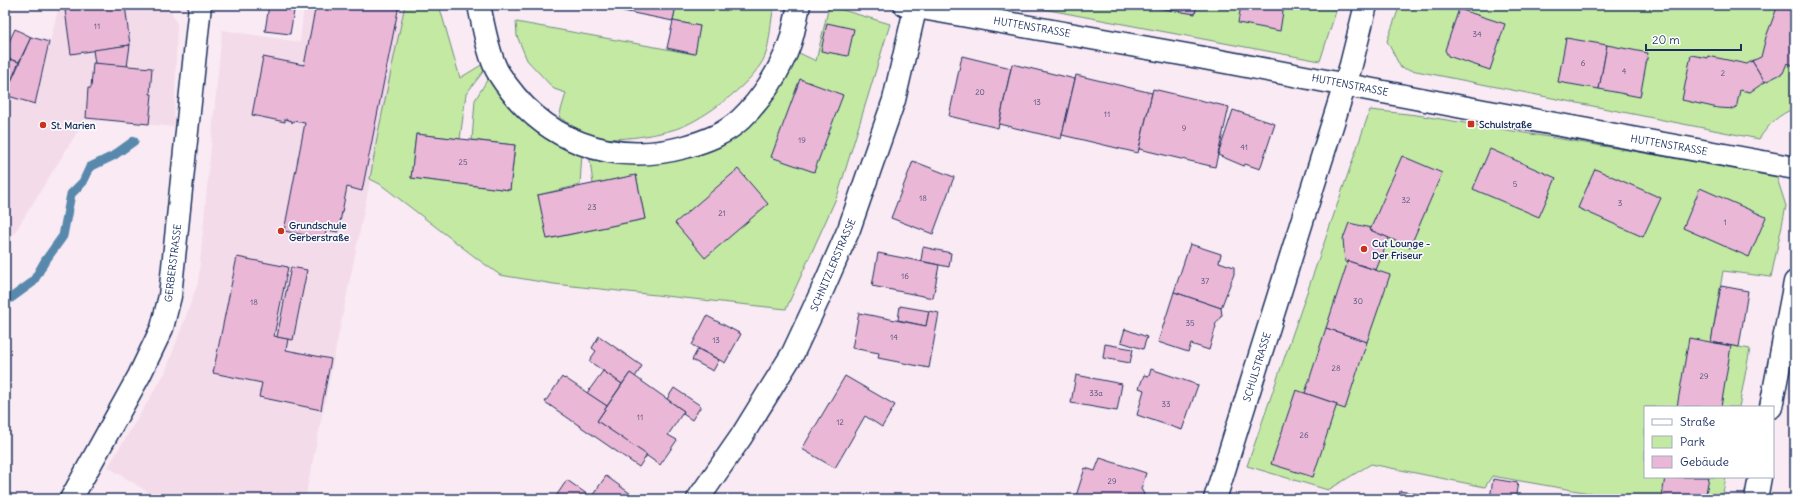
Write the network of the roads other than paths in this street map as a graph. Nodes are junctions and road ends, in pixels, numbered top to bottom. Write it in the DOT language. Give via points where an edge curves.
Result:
graph roads {
  1 [pos="200,5"];
  2 [pos="479,5"];
  3 [pos="798,5"];
  4 [pos="1366,5"];
  5 [pos="913,6"];
  6 [pos="1345,84"];
  7 [pos="1795,168"];
  8 [pos="1795,282"];
  9 [pos="1771,406"];
  10 [pos="1760,478"];
  11 [pos="71,499"];
  12 [pos="698,499"];
  13 [pos="1215,499"];
  14 [pos="1756,499"];
  1 -- 11 [label="street, GERBERSTRASSE" via="170,296 162,328 140,376"];
  2 -- 3 [label="street" via="486,38 498,73 517,98 543,122 571,140 606,151 641,155 672,151 704,142 741,119 780,67 790,42"];
  4 -- 6 [label="street, SCHULSTRASSE"];
  5 -- 6 [label="street, HUTTENSTRASSE"];
  5 -- 12 [label="street, SCHNITZLERSTRASSE" via="894,100 849,229 821,294 793,353"];
  6 -- 7 [label="street, HUTTENSTRASSE"];
  6 -- 13 [label="street, SCHULSTRASSE"];
  8 -- 9 [label="street"];
  10 -- 14 [label="street"];
}
